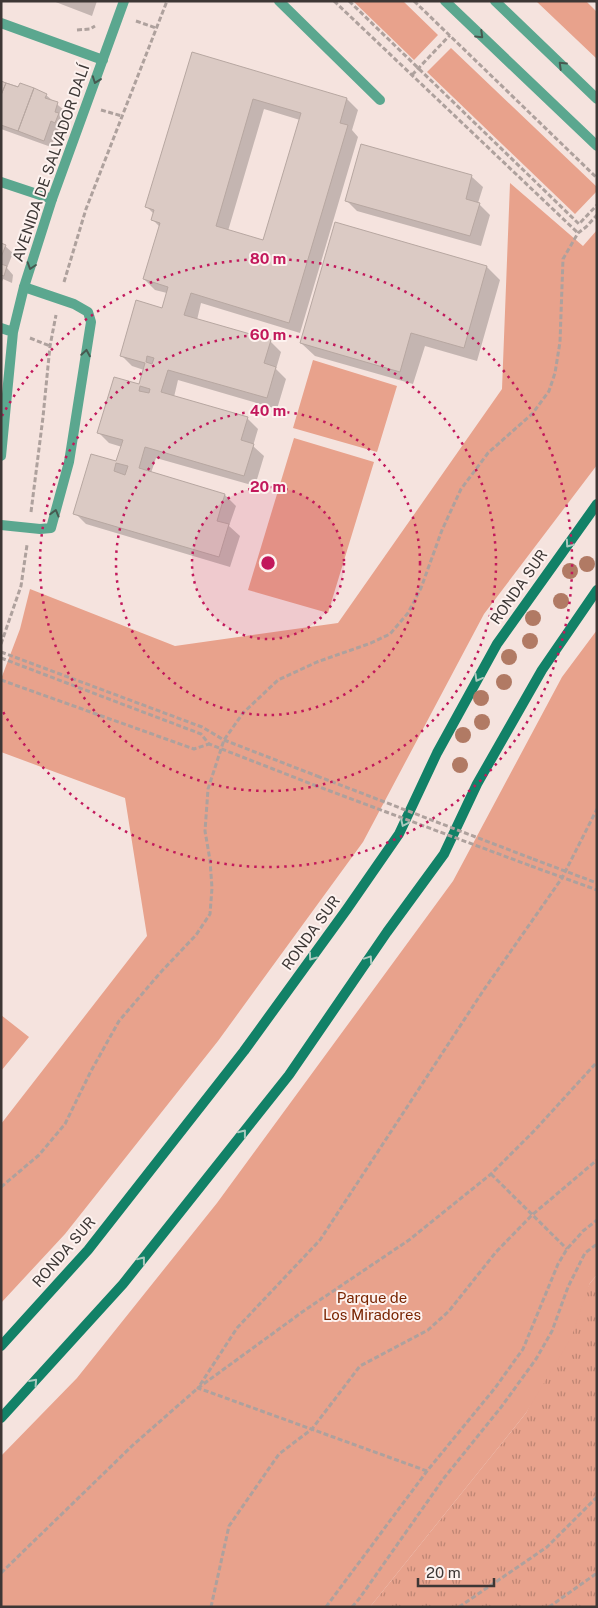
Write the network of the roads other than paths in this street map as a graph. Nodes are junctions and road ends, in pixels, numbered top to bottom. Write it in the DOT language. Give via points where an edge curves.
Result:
graph roads {
  1 [pos="124,1"];
  2 [pos="280,1"];
  3 [pos="445,1"];
  4 [pos="495,1"];
  5 [pos="1,23"];
  6 [pos="103,60"];
  7 [pos="597,99"];
  8 [pos="380,100"];
  9 [pos="597,146"];
  10 [pos="1,182"];
  11 [pos="52,199"];
  12 [pos="24,288"];
  13 [pos="1,328"];
  14 [pos="13,332"];
  15 [pos="1,456"];
  16 [pos="597,504"];
  17 [pos="1,525"];
  18 [pos="597,590"];
  19 [pos="1,1346"];
  20 [pos="1,1418"];
  1 -- 6 [label="street, AVENIDA DE SALVADOR DALÍ"];
  2 -- 8 [label="street"];
  3 -- 9 [label="street, one-way"];
  7 -- 4 [label="street, one-way"];
  5 -- 6 [label="street"];
  6 -- 11 [label="street, AVENIDA DE SALVADOR DALÍ, one-way"];
  10 -- 11 [label="street"];
  11 -- 12 [label="street, AVENIDA DE SALVADOR DALÍ, one-way"];
  12 -- 14 [label="street, AVENIDA DE SALVADOR DALÍ"];
  17 -- 12 [label="street, one-way" via="51,528 69,462 91,322 88,312 74,304"];
  13 -- 14 [label="street"];
  14 -- 15 [label="street, AVENIDA DE SALVADOR DALÍ"];
  16 -- 19 [label="main road, RONDA SUR, one-way" via="497,644 437,752 399,834 347,909 244,1051 88,1250"];
  20 -- 18 [label="main road, one-way" via="123,1284 289,1075 444,854 477,784 542,670"];
}
